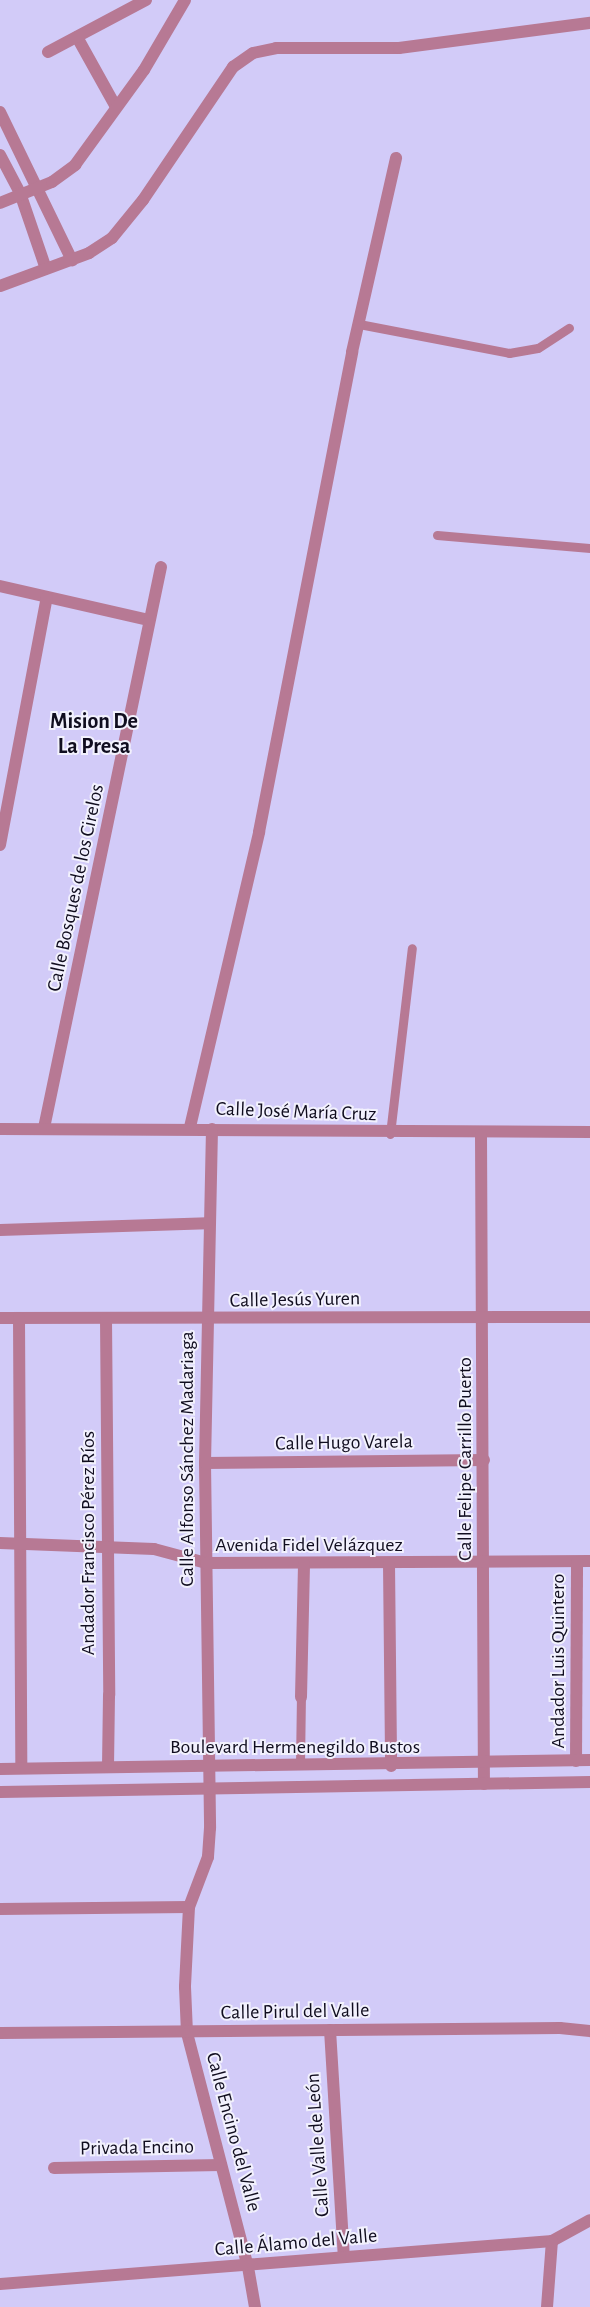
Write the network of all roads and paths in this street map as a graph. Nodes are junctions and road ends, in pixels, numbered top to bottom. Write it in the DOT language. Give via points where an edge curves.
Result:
graph roads {
  1 [pos="146,0"];
  2 [pos="185,0"];
  3 [pos="590,23"];
  4 [pos="77,37"];
  5 [pos="48,52"];
  6 [pos="116,107"];
  7 [pos="0,112"];
  8 [pos="0,155"];
  9 [pos="396,158"];
  10 [pos="39,186"];
  11 [pos="20,193"];
  12 [pos="0,203"];
  13 [pos="72,260"];
  14 [pos="46,269"];
  15 [pos="0,286"];
  16 [pos="359,324"];
  17 [pos="569,328"];
  18 [pos="437,535"];
  19 [pos="590,548"];
  20 [pos="161,567"];
  21 [pos="0,586"];
  22 [pos="47,597"];
  23 [pos="149,620"];
  24 [pos="0,845"];
  25 [pos="412,948"];
  26 [pos="190,1127"];
  27 [pos="44,1128"];
  28 [pos="0,1129"];
  29 [pos="212,1129"];
  30 [pos="590,1132"];
  31 [pos="390,1134"];
  32 [pos="481,1135"];
  33 [pos="207,1223"];
  34 [pos="0,1230"];
  35 [pos="590,1317"];
  36 [pos="0,1318"];
  37 [pos="19,1318"];
  38 [pos="484,1318"];
  39 [pos="106,1319"];
  40 [pos="206,1321"];
  41 [pos="484,1460"];
  42 [pos="205,1463"];
  43 [pos="19,1542"];
  44 [pos="0,1543"];
  45 [pos="106,1548"];
  46 [pos="584,1561"];
  47 [pos="206,1563"];
  48 [pos="484,1563"];
  49 [pos="304,1564"];
  50 [pos="389,1564"];
  51 [pos="301,1697"];
  52 [pos="590,1760"];
  53 [pos="576,1761"];
  54 [pos="484,1764"];
  55 [pos="208,1765"];
  56 [pos="300,1765"];
  57 [pos="391,1766"];
  58 [pos="108,1767"];
  59 [pos="21,1768"];
  60 [pos="0,1769"];
  61 [pos="590,1782"];
  62 [pos="484,1784"];
  63 [pos="208,1790"];
  64 [pos="0,1792"];
  65 [pos="189,1907"];
  66 [pos="0,1909"];
  67 [pos="330,2030"];
  68 [pos="590,2031"];
  69 [pos="0,2033"];
  70 [pos="187,2033"];
  71 [pos="222,2165"];
  72 [pos="54,2168"];
  73 [pos="590,2220"];
  74 [pos="552,2241"];
  75 [pos="344,2257"];
  76 [pos="248,2267"];
  77 [pos="0,2284"];
  78 [pos="255,2307"];
  79 [pos="547,2307"];
  1 -- 4 [label="street"];
  2 -- 6 [label="street" via="144,70"];
  3 -- 13 [label="street" via="399,48 276,48 253,53 233,67 123,228 101,247"];
  4 -- 5 [label="street"];
  4 -- 6 [label="street"];
  6 -- 10 [label="street" via="76,165"];
  7 -- 10 [label="street"];
  8 -- 11 [label="street"];
  9 -- 16 [label="street"];
  10 -- 11 [label="street"];
  10 -- 13 [label="street"];
  11 -- 12 [label="street"];
  11 -- 14 [label="street"];
  13 -- 14 [label="street"];
  14 -- 15 [label="street"];
  16 -- 17 [label="lane" via="509,353 538,348"];
  16 -- 26 [label="street" via="257,842"];
  18 -- 19 [label="lane"];
  20 -- 23 [label="street, Calle Bosques de los Cirelos"];
  21 -- 22 [label="street"];
  22 -- 23 [label="street"];
  22 -- 24 [label="street"];
  23 -- 27 [label="street, Calle Bosques de los Cirelos"];
  25 -- 31 [label="lane"];
  26 -- 27 [label="street, Calle José María Cruz"];
  26 -- 29 [label="street, Calle José María Cruz"];
  27 -- 28 [label="street, Calle José María Cruz"];
  29 -- 31 [label="street, Calle José María Cruz"];
  29 -- 33 [label="street, Calle Alfonso Sánchez Madariaga"];
  30 -- 32 [label="street, Calle José María Cruz"];
  31 -- 32 [label="street, Calle José María Cruz"];
  32 -- 38 [label="street, Calle Felipe Carrillo Puerto"];
  33 -- 34 [label="street"];
  33 -- 40 [label="street, Calle Alfonso Sánchez Madariaga"];
  35 -- 38 [label="street, Calle Jesús Yuren"];
  36 -- 37 [label="street, Calle Jesús Yuren"];
  37 -- 39 [label="street, Calle Jesús Yuren"];
  37 -- 43 [label="street"];
  38 -- 40 [label="street, Calle Jesús Yuren"];
  38 -- 41 [label="street, Calle Felipe Carrillo Puerto"];
  39 -- 40 [label="street, Calle Jesús Yuren"];
  39 -- 45 [label="street, Andador Francisco Pérez Ríos"];
  40 -- 42 [label="street, Calle Alfonso Sánchez Madariaga"];
  41 -- 42 [label="street, Calle Hugo Varela"];
  41 -- 48 [label="street, Calle Felipe Carrillo Puerto"];
  42 -- 47 [label="street, Calle Alfonso Sánchez Madariaga"];
  43 -- 44 [label="street, Avenida Fidel Velázquez"];
  43 -- 45 [label="street, Avenida Fidel Velázquez"];
  43 -- 59 [label="street"];
  45 -- 47 [label="street, Avenida Fidel Velázquez" via="154,1549"];
  45 -- 58 [label="street, Andador Francisco Pérez Ríos"];
  46 -- 48 [label="street, Avenida Fidel Velázquez"];
  46 -- 53 [label="street, Andador Luis Quintero"];
  47 -- 49 [label="street, Avenida Fidel Velázquez"];
  47 -- 55 [label="street, Calle Alfonso Sánchez Madariaga"];
  48 -- 50 [label="street, Avenida Fidel Velázquez"];
  48 -- 54 [label="street, Calle Felipe Carrillo Puerto"];
  49 -- 50 [label="street, Avenida Fidel Velázquez"];
  49 -- 51 [label="street"];
  50 -- 57 [label="street"];
  51 -- 56 [label="lane"];
  52 -- 53 [label="street, Boulevard Hermenegildo Bustos"];
  53 -- 54 [label="street, Boulevard Hermenegildo Bustos"];
  54 -- 57 [label="street, Boulevard Hermenegildo Bustos"];
  54 -- 62 [label="street, Calle Felipe Carrillo Puerto"];
  55 -- 56 [label="street, Boulevard Hermenegildo Bustos"];
  55 -- 58 [label="street, Boulevard Hermenegildo Bustos"];
  55 -- 63 [label="street, Calle Alfonso Sánchez Madariaga"];
  56 -- 57 [label="street, Boulevard Hermenegildo Bustos"];
  58 -- 59 [label="street, Boulevard Hermenegildo Bustos"];
  59 -- 60 [label="street, Boulevard Hermenegildo Bustos"];
  61 -- 62 [label="street, Boulevard Hermenegildo Bustos"];
  62 -- 63 [label="street, Boulevard Hermenegildo Bustos"];
  63 -- 64 [label="street, Boulevard Hermenegildo Bustos"];
  63 -- 65 [label="street, Calle Encino del Valle" via="208,1857"];
  65 -- 66 [label="street"];
  65 -- 70 [label="street, Calle Encino del Valle"];
  67 -- 68 [label="street, Calle Pirul del Valle"];
  67 -- 70 [label="street, Calle Pirul del Valle"];
  67 -- 75 [label="street, Calle Valle de León"];
  69 -- 70 [label="street, Calle Pirul del Valle"];
  70 -- 71 [label="street, Calle Encino del Valle"];
  71 -- 72 [label="street, Privada Encino"];
  71 -- 76 [label="street, Calle Encino del Valle"];
  73 -- 74 [label="street, Calle Álamo del Valle"];
  74 -- 75 [label="street, Calle Álamo del Valle"];
  74 -- 79 [label="street"];
  75 -- 76 [label="street, Calle Álamo del Valle"];
  76 -- 77 [label="street, Calle Álamo del Valle"];
  76 -- 78 [label="street, Calle Encino del Valle"];
}
